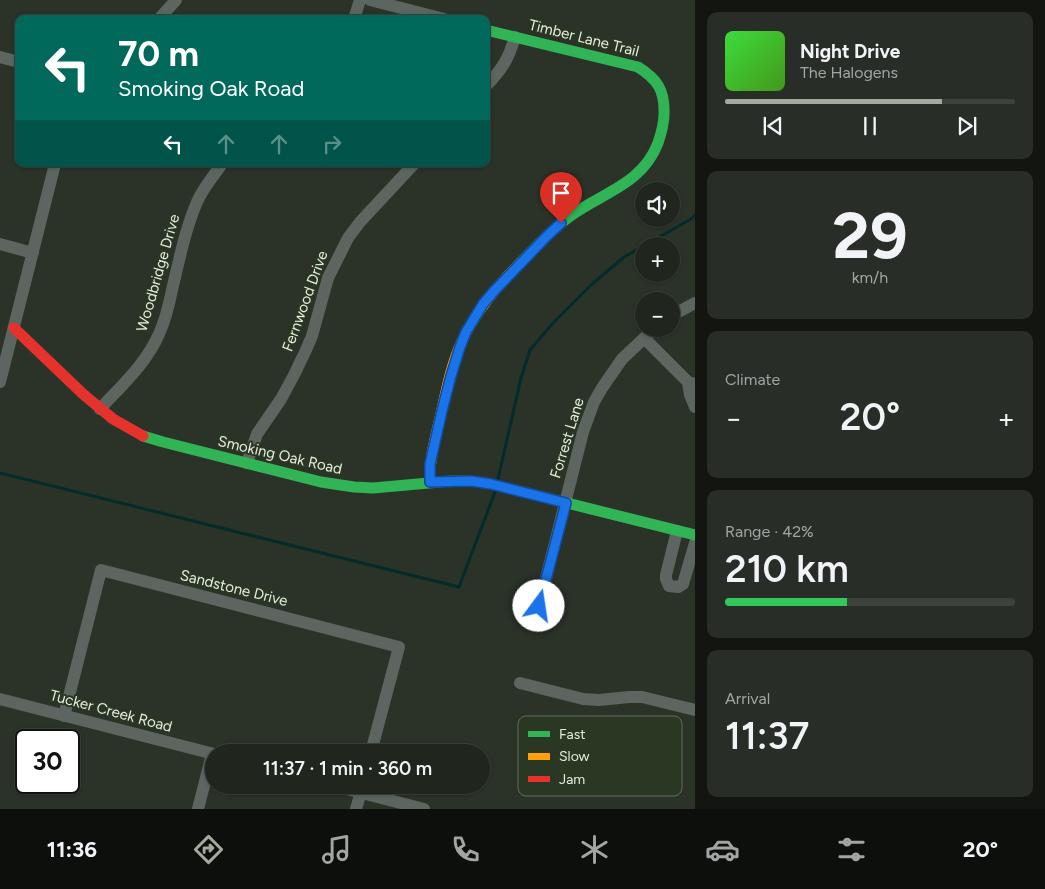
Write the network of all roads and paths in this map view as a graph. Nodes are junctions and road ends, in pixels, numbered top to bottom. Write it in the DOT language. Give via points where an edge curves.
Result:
graph roads {
  1 [pos="176,0"];
  2 [pos="360,0"];
  3 [pos="370,0"];
  4 [pos="163,15"];
  5 [pos="355,15"];
  6 [pos="428,15"];
  7 [pos="490,31"];
  8 [pos="515,37"];
  9 [pos="0,57"];
  10 [pos="15,61"];
  11 [pos="490,81"];
  12 [pos="54,167"];
  13 [pos="220,167"];
  14 [pos="411,167"];
  15 [pos="0,244"];
  16 [pos="32,252"];
  17 [pos="695,303"];
  18 [pos="680,311"];
  19 [pos="14,328"];
  20 [pos="644,338"];
  21 [pos="0,382"];
  22 [pos="691,383"];
  23 [pos="695,407"];
  24 [pos="100,409"];
  25 [pos="247,463"];
  26 [pos="430,482"];
  27 [pos="566,503"];
  28 [pos="677,531"];
  29 [pos="695,536"];
  30 [pos="695,543"];
  31 [pos="539,606"];
  32 [pos="520,683"];
  33 [pos="0,699"];
  34 [pos="695,710"];
  35 [pos="64,716"];
  36 [pos="373,744"];
  37 [pos="205,752"];
  38 [pos="205,783"];
  39 [pos="360,794"];
  40 [pos="378,794"];
  41 [pos="198,809"];
  42 [pos="356,809"];
  43 [pos="424,809"];
  1 -- 4 [label="street"];
  2 -- 5 [label="street"];
  3 -- 6 [label="street"];
  7 -- 8 [label="street, Timber Lane Trail"];
  8 -- 11 [label="street" via="504,65"];
  8 -- 26 [label="street, Timber Lane Trail" via="644,71 656,82 663,95 663,122 650,161 644,168 628,182 561,223 483,304 466,332 451,376 430,464"];
  9 -- 10 [label="street"];
  12 -- 16 [label="street"];
  13 -- 24 [label="street, Woodbridge Drive" via="203,190 192,215 159,335 138,368"];
  14 -- 25 [label="street, Fernwood Drive" via="348,238 328,278 306,350 257,434"];
  15 -- 16 [label="street"];
  16 -- 19 [label="street"];
  17 -- 18 [label="street"];
  19 -- 21 [label="street"];
  19 -- 24 [label="street, Smoking Oak Road"];
  20 -- 22 [label="street"];
  20 -- 27 [label="street, Forrest Lane" via="622,359 594,402 583,432"];
  22 -- 23 [label="street" via="690,395"];
  24 -- 25 [label="street, Smoking Oak Road" via="144,436"];
  25 -- 26 [label="street, Smoking Oak Road" via="354,487"];
  26 -- 27 [label="street, Smoking Oak Road" via="491,484"];
  27 -- 28 [label="street, Smoking Oak Road"];
  27 -- 31 [label="street, Forrest Lane"];
  28 -- 29 [label="street, Smoking Oak Road"];
  28 -- 30 [label="street" via="666,576 669,586 684,584"];
  32 -- 34 [label="street" via="583,699 642,697"];
  33 -- 35 [label="street, Tucker Creek Road"];
  35 -- 36 [label="street, Sandstone Drive" via="101,570 399,647"];
  35 -- 37 [label="street, Tucker Creek Road"];
  38 -- 41 [label="street"];
  39 -- 42 [label="street"];
  40 -- 43 [label="street"];
}
